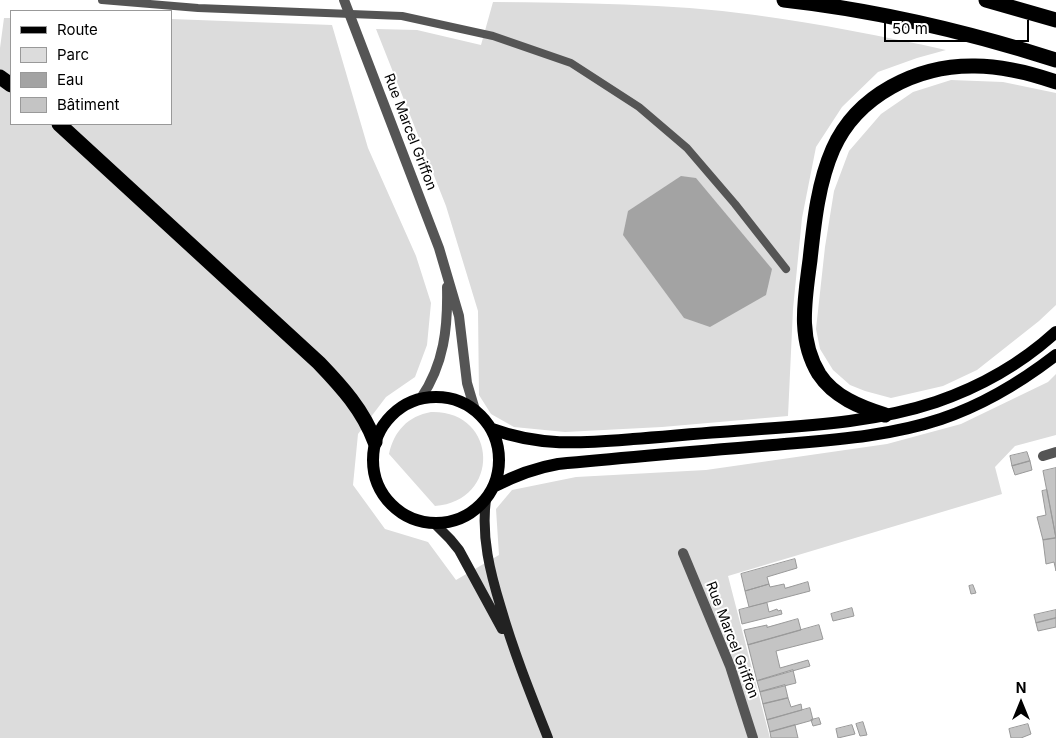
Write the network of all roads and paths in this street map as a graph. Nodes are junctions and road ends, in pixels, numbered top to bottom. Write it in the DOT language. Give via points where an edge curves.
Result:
graph roads {
  1 [pos="102,0"];
  2 [pos="344,0"];
  3 [pos="784,0"];
  4 [pos="986,0"];
  5 [pos="1056,20"];
  6 [pos="1056,60"];
  7 [pos="1056,82"];
  8 [pos="60,125"];
  9 [pos="786,269"];
  10 [pos="447,276"];
  11 [pos="1056,332"];
  12 [pos="1056,355"];
  13 [pos="421,398"];
  14 [pos="475,410"];
  15 [pos="885,415"];
  16 [pos="492,429"];
  17 [pos="375,442"];
  18 [pos="1056,452"];
  19 [pos="1043,456"];
  20 [pos="493,487"];
  21 [pos="486,499"];
  22 [pos="434,523"];
  23 [pos="683,553"];
  24 [pos="513,650"];
  25 [pos="548,738"];
  26 [pos="753,738"];
  1 -- 9 [label="lane" via="198,8 402,16 493,36 571,63 639,107 687,148"];
  2 -- 10 [label="street, Rue Marcel Griffon" via="433,231"];
  3 -- 6 [label="highway" via="913,22"];
  4 -- 5 [label="highway"];
  7 -- 15 [label="highway" via="990,66 959,66 930,72 879,94 853,116 839,137 819,195 804,309 804,334 810,356 827,384 850,402"];
  8 -- 17 [label="highway" via="319,363 358,407"];
  10 -- 13 [label="street, Rue Marcel Griffon" via="448,306 442,348 433,380"];
  10 -- 14 [label="street, Rue Marcel Griffon" via="459,316 467,383"];
  11 -- 15 [label="main road" via="1005,370 970,389 922,407"];
  12 -- 20 [label="main road" via="1012,386 972,406 904,429 825,440 558,464 519,474"];
  13 -- 14 [label="main road" via="445,397"];
  13 -- 17 [label="main road" via="392,414"];
  14 -- 16 [label="main road"];
  15 -- 16 [label="main road" via="828,424 581,443 516,438"];
  16 -- 20 [label="main road" via="499,454 499,470"];
  17 -- 22 [label="main road" via="373,466 385,497 410,517"];
  18 -- 19 [label="street"];
  20 -- 21 [label="main road"];
  21 -- 22 [label="main road" via="467,515"];
  21 -- 24 [label="main road" via="486,550"];
  22 -- 24 [label="main road" via="464,558"];
  23 -- 26 [label="street, Rue Marcel Griffon" via="728,659"];
  24 -- 25 [label="main road"];
}
